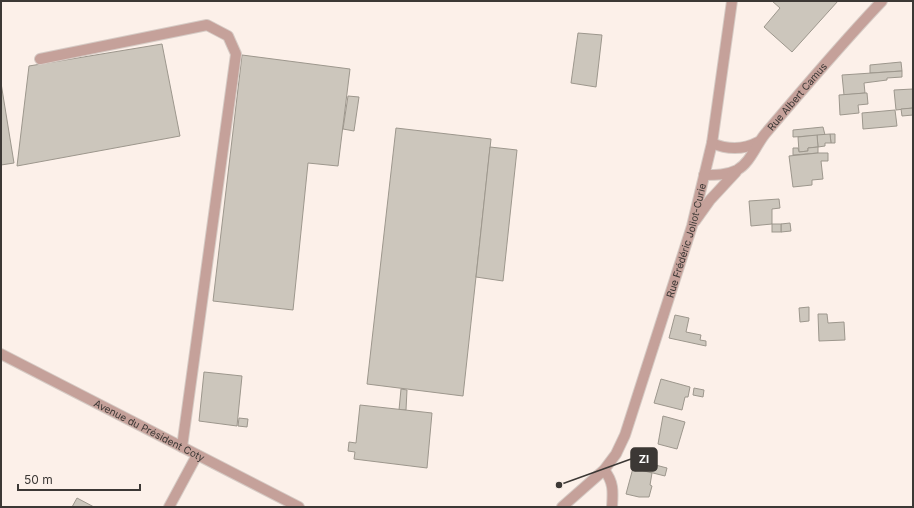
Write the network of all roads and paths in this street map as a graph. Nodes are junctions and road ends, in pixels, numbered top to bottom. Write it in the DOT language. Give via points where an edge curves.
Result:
graph roads {
  1 [pos="732,1"];
  2 [pos="882,1"];
  3 [pos="40,59"];
  4 [pos="760,141"];
  5 [pos="712,143"];
  6 [pos="738,170"];
  7 [pos="704,175"];
  8 [pos="692,226"];
  9 [pos="1,354"];
  10 [pos="182,447"];
  11 [pos="197,455"];
  12 [pos="604,470"];
  13 [pos="169,507"];
  14 [pos="298,507"];
  15 [pos="562,507"];
  16 [pos="612,507"];
  1 -- 5 [label="street, Rue Frédéric Joliot-Curie"];
  2 -- 4 [label="street, Rue Albert Camus" via="834,53"];
  3 -- 10 [label="street" via="207,25 228,36 236,54"];
  4 -- 5 [label="street" via="748,148 734,149"];
  4 -- 6 [label="street, Rue Albert Camus"];
  5 -- 7 [label="street, Rue Frédéric Joliot-Curie"];
  6 -- 7 [label="street" via="724,175"];
  6 -- 8 [label="street, Rue Albert Camus" via="710,200"];
  7 -- 8 [label="street, Rue Frédéric Joliot-Curie"];
  8 -- 12 [label="street, Rue Frédéric Joliot-Curie" via="625,435 616,454"];
  9 -- 10 [label="street, Avenue du Président Coty"];
  10 -- 11 [label="street, Avenue du Président Coty"];
  11 -- 13 [label="street"];
  11 -- 14 [label="street, Avenue du Président Coty"];
  12 -- 15 [label="street, Rue Frédéric Joliot-Curie"];
  12 -- 16 [label="street" via="612,479"];
}
